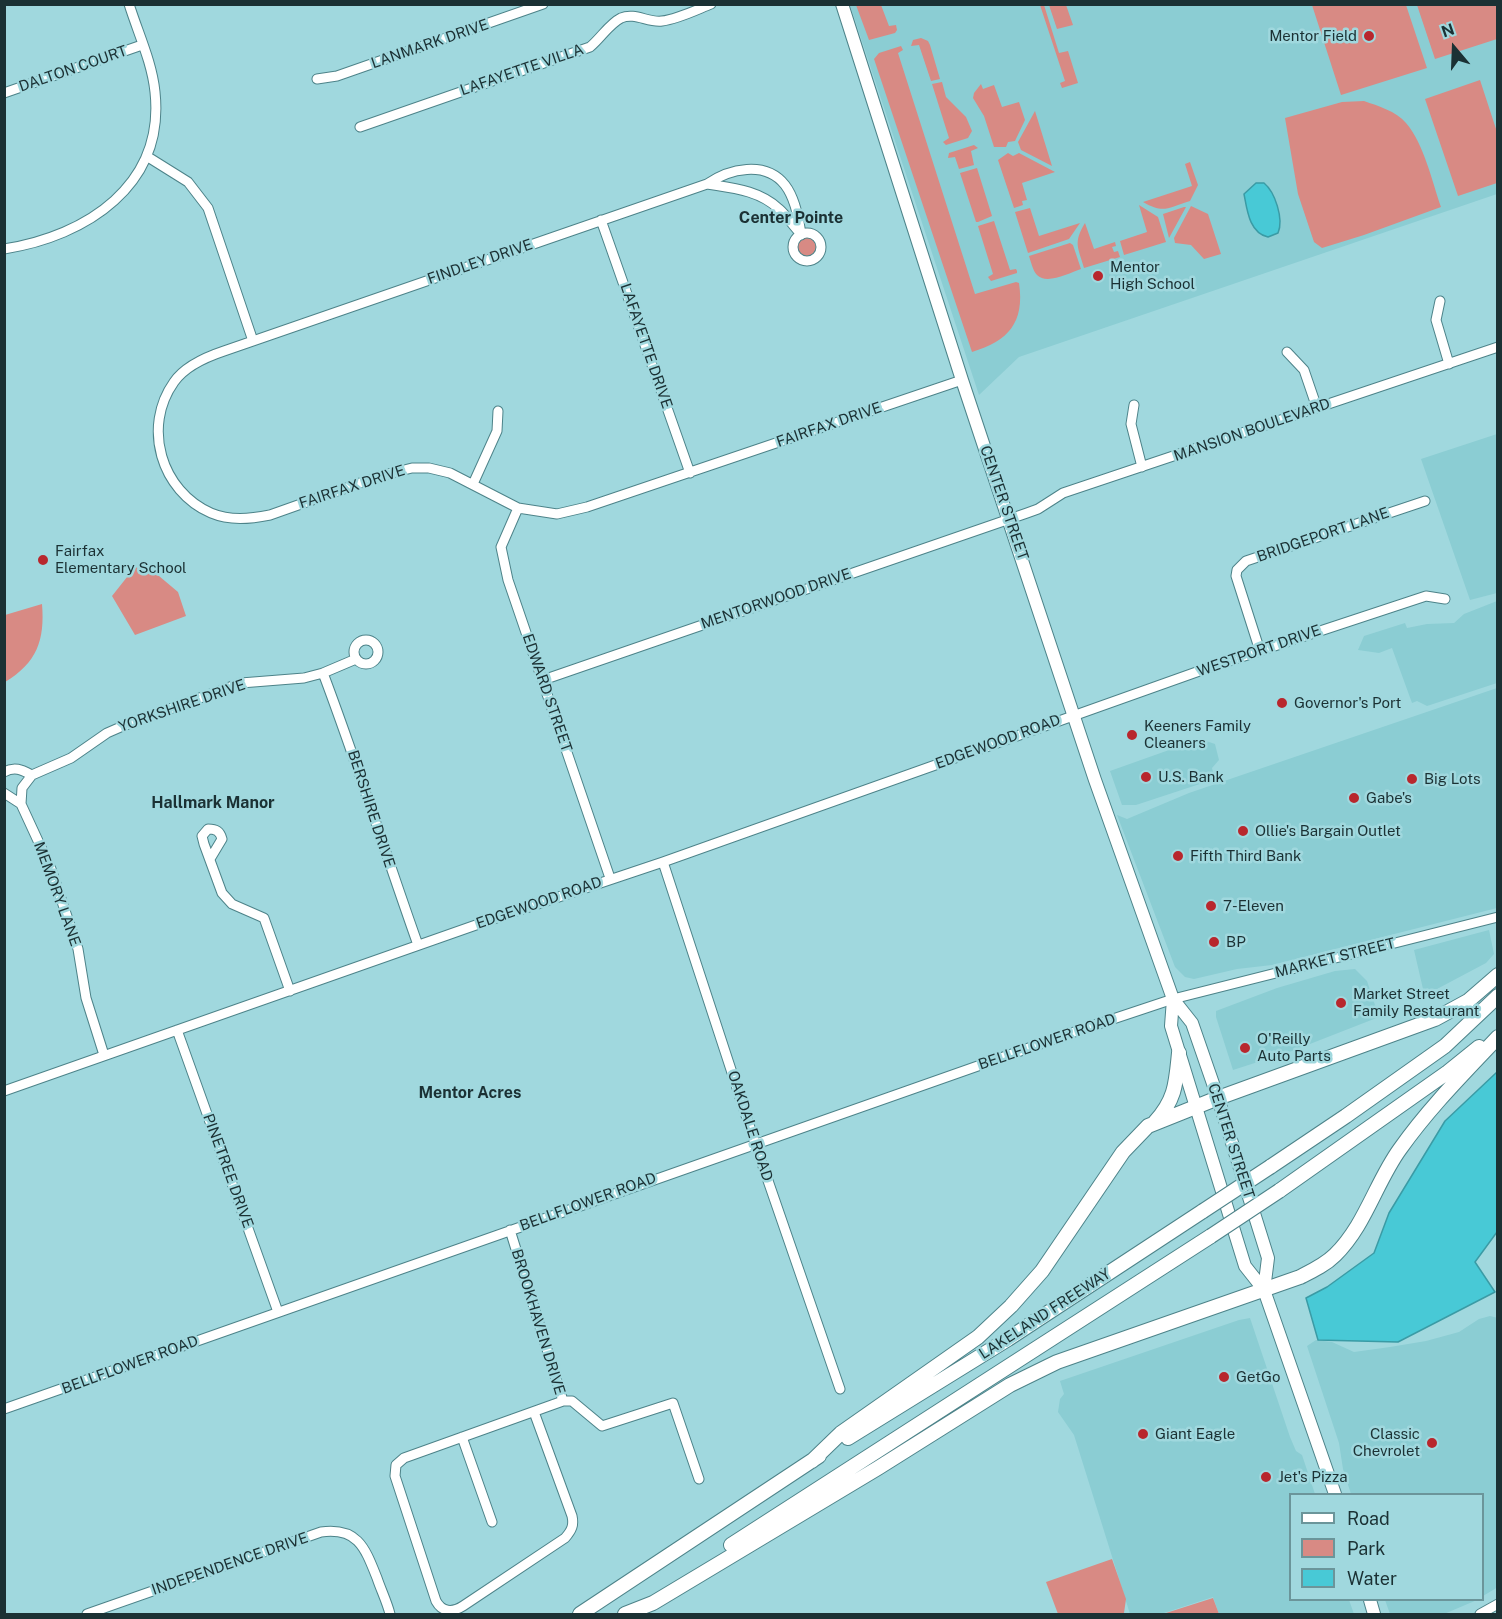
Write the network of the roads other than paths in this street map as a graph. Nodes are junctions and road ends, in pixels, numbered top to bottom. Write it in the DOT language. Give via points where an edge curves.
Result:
graph roads {
  1 [pos="129,4"];
  2 [pos="543,4"];
  3 [pos="711,4"];
  4 [pos="842,4"];
  5 [pos="142,45"];
  6 [pos="317,79"];
  7 [pos="4,93"];
  8 [pos="360,127"];
  9 [pos="148,157"];
  10 [pos="706,184"];
  11 [pos="602,220"];
  12 [pos="4,249"];
  13 [pos="1440,301"];
  14 [pos="253,341"];
  15 [pos="1497,347"];
  16 [pos="1287,352"];
  17 [pos="1449,364"];
  18 [pos="962,380"];
  19 [pos="1134,405"];
  20 [pos="1317,408"];
  21 [pos="498,411"];
  22 [pos="1142,467"];
  23 [pos="690,473"];
  24 [pos="473,484"];
  25 [pos="1425,501"];
  26 [pos="518,508"];
  27 [pos="1009,519"];
  28 [pos="1445,599"];
  29 [pos="1260,651"];
  30 [pos="356,659"];
  31 [pos="323,673"];
  32 [pos="543,680"];
  33 [pos="1074,714"];
  34 [pos="4,772"];
  35 [pos="32,775"];
  36 [pos="22,788"];
  37 [pos="4,793"];
  38 [pos="21,804"];
  39 [pos="210,859"];
  40 [pos="663,862"];
  41 [pos="610,878"];
  42 [pos="1497,917"];
  43 [pos="418,945"];
  44 [pos="1497,975"];
  45 [pos="290,991"];
  46 [pos="1497,996"];
  47 [pos="1173,999"];
  48 [pos="177,1030"];
  49 [pos="1497,1032"];
  50 [pos="1497,1037"];
  51 [pos="1179,1053"];
  52 [pos="104,1055"];
  53 [pos="4,1091"];
  54 [pos="1218,1098"];
  55 [pos="1196,1107"];
  56 [pos="1154,1123"];
  57 [pos="755,1143"];
  58 [pos="510,1230"];
  59 [pos="1264,1290"];
  60 [pos="278,1312"];
  61 [pos="840,1389"];
  62 [pos="563,1401"];
  63 [pos="4,1409"];
  64 [pos="534,1413"];
  65 [pos="462,1437"];
  66 [pos="812,1461"];
  67 [pos="699,1479"];
  68 [pos="1335,1493"];
  69 [pos="492,1522"];
  70 [pos="1497,1604"];
  71 [pos="87,1614"];
  72 [pos="390,1614"];
  73 [pos="580,1614"];
  74 [pos="624,1614"];
  75 [pos="1480,1614"];
  1 -- 5 [label="street"];
  2 -- 6 [label="street, LANMARK DRIVE" via="337,76"];
  3 -- 8 [label="street, LAFAYETTE VILLA" via="661,21 622,17 591,47"];
  4 -- 18 [label="main road, CENTER STREET"];
  5 -- 7 [label="street, DALTON COURT"];
  5 -- 9 [label="street" via="155,92 155,124"];
  9 -- 12 [label="street" via="106,209 68,230"];
  9 -- 14 [label="street" via="188,182 208,208"];
  10 -- 10 [label="street, FINDLEY DRIVE" via="767,199 801,235 787,188 770,175 748,168"];
  10 -- 11 [label="street, FINDLEY DRIVE"];
  11 -- 14 [label="street, FINDLEY DRIVE"];
  11 -- 23 [label="street, LAFAYETTE DRIVE"];
  13 -- 17 [label="street" via="1436,320"];
  14 -- 24 [label="street, FAIRFAX DRIVE" via="194,365 175,381 163,403 157,428 163,461 175,486 191,502 225,518 254,518 412,468 450,473"];
  15 -- 17 [label="street, MANSION BOULEVARD"];
  16 -- 20 [label="street" via="1304,370"];
  17 -- 20 [label="street, MANSION BOULEVARD"];
  18 -- 23 [label="street, FAIRFAX DRIVE"];
  18 -- 27 [label="main road, CENTER STREET"];
  19 -- 22 [label="street" via="1131,424"];
  20 -- 22 [label="street, MANSION BOULEVARD"];
  21 -- 24 [label="street" via="497,431"];
  22 -- 27 [label="street, MANSION BOULEVARD" via="1063,493 1038,509"];
  23 -- 26 [label="street, FAIRFAX DRIVE" via="557,514"];
  24 -- 26 [label="street, FAIRFAX DRIVE"];
  25 -- 29 [label="street, BRIDGEPORT LANE" via="1240,565 1236,576"];
  26 -- 32 [label="street, EDWARD STREET" via="501,547 508,580"];
  27 -- 32 [label="street, MENTORWOOD DRIVE"];
  27 -- 33 [label="main road, CENTER STREET"];
  28 -- 29 [label="street, WESTPORT DRIVE" via="1426,596"];
  29 -- 33 [label="street, WESTPORT DRIVE"];
  30 -- 31 [label="street, YORKSHIRE DRIVE"];
  31 -- 35 [label="street, YORKSHIRE DRIVE" via="240,683 107,733 71,758"];
  31 -- 43 [label="street, BERSHIRE DRIVE"];
  32 -- 41 [label="street, EDWARD STREET"];
  33 -- 40 [label="street, EDGEWOOD ROAD"];
  33 -- 47 [label="main road, CENTER STREET"];
  34 -- 35 [label="street" via="19,768"];
  35 -- 36 [label="street, YORKSHIRE DRIVE"];
  36 -- 38 [label="street, MEMORY LANE"];
  37 -- 38 [label="street"];
  38 -- 52 [label="street, MEMORY LANE" via="51,869 78,949 86,998"];
  39 -- 45 [label="street" via="222,893 232,904 264,918"];
  40 -- 41 [label="street, EDGEWOOD ROAD"];
  40 -- 57 [label="street, OAKDALE ROAD"];
  41 -- 43 [label="street, EDGEWOOD ROAD"];
  42 -- 47 [label="street, MARKET STREET"];
  43 -- 45 [label="street, EDGEWOOD ROAD"];
  44 -- 54 [label="highway" via="1468,1001 1435,1019"];
  45 -- 48 [label="street, EDGEWOOD ROAD"];
  46 -- 66 [label="highway, LAKELAND FREEWAY, bridge" via="1445,1046 1346,1116 1008,1339"];
  47 -- 51 [label="main road, CENTER STREET" via="1171,1026"];
  47 -- 54 [label="main road, CENTER STREET" via="1192,1023"];
  47 -- 57 [label="street, BELLFLOWER ROAD"];
  48 -- 52 [label="street, EDGEWOOD ROAD"];
  48 -- 60 [label="street, PINETREE DRIVE"];
  49 -- 74 [label="highway, LAKELAND FREEWAY, bridge" via="1448,1072 1279,1191"];
  50 -- 59 [label="highway" via="1421,1120 1399,1150 1349,1239 1335,1255 1319,1268"];
  51 -- 55 [label="main road, CENTER STREET"];
  51 -- 56 [label="highway" via="1172,1098"];
  52 -- 53 [label="street, EDGEWOOD ROAD"];
  54 -- 55 [label="highway"];
  54 -- 59 [label="main road, CENTER STREET" via="1268,1258"];
  55 -- 56 [label="highway"];
  55 -- 59 [label="main road, CENTER STREET" via="1245,1266"];
  56 -- 66 [label="highway" via="1123,1152 1042,1271 1011,1306 978,1338 841,1433"];
  57 -- 58 [label="street, BELLFLOWER ROAD"];
  57 -- 61 [label="street, OAKDALE ROAD"];
  58 -- 60 [label="street, BELLFLOWER ROAD"];
  58 -- 62 [label="street, BROOKHAVEN DRIVE"];
  59 -- 68 [label="main road, CENTER STREET"];
  59 -- 74 [label="highway" via="1057,1362 1010,1385 652,1603"];
  60 -- 63 [label="street, BELLFLOWER ROAD"];
  62 -- 64 [label="street, BROOKHAVEN DRIVE"];
  62 -- 67 [label="street" via="572,1401 602,1426 673,1403"];
  64 -- 65 [label="street, BROOKHAVEN DRIVE"];
  64 -- 65 [label="street, BROOKHAVEN DRIVE" via="572,1516 572,1528 565,1538 457,1610 446,1611 436,1600 395,1471 404,1458"];
  65 -- 69 [label="street"];
  66 -- 73 [label="highway, LAKELAND FREEWAY"];
  70 -- 75 [label="street"];
  71 -- 72 [label="street, INDEPENDENCE DRIVE" via="321,1532 337,1531 360,1542"];
}
